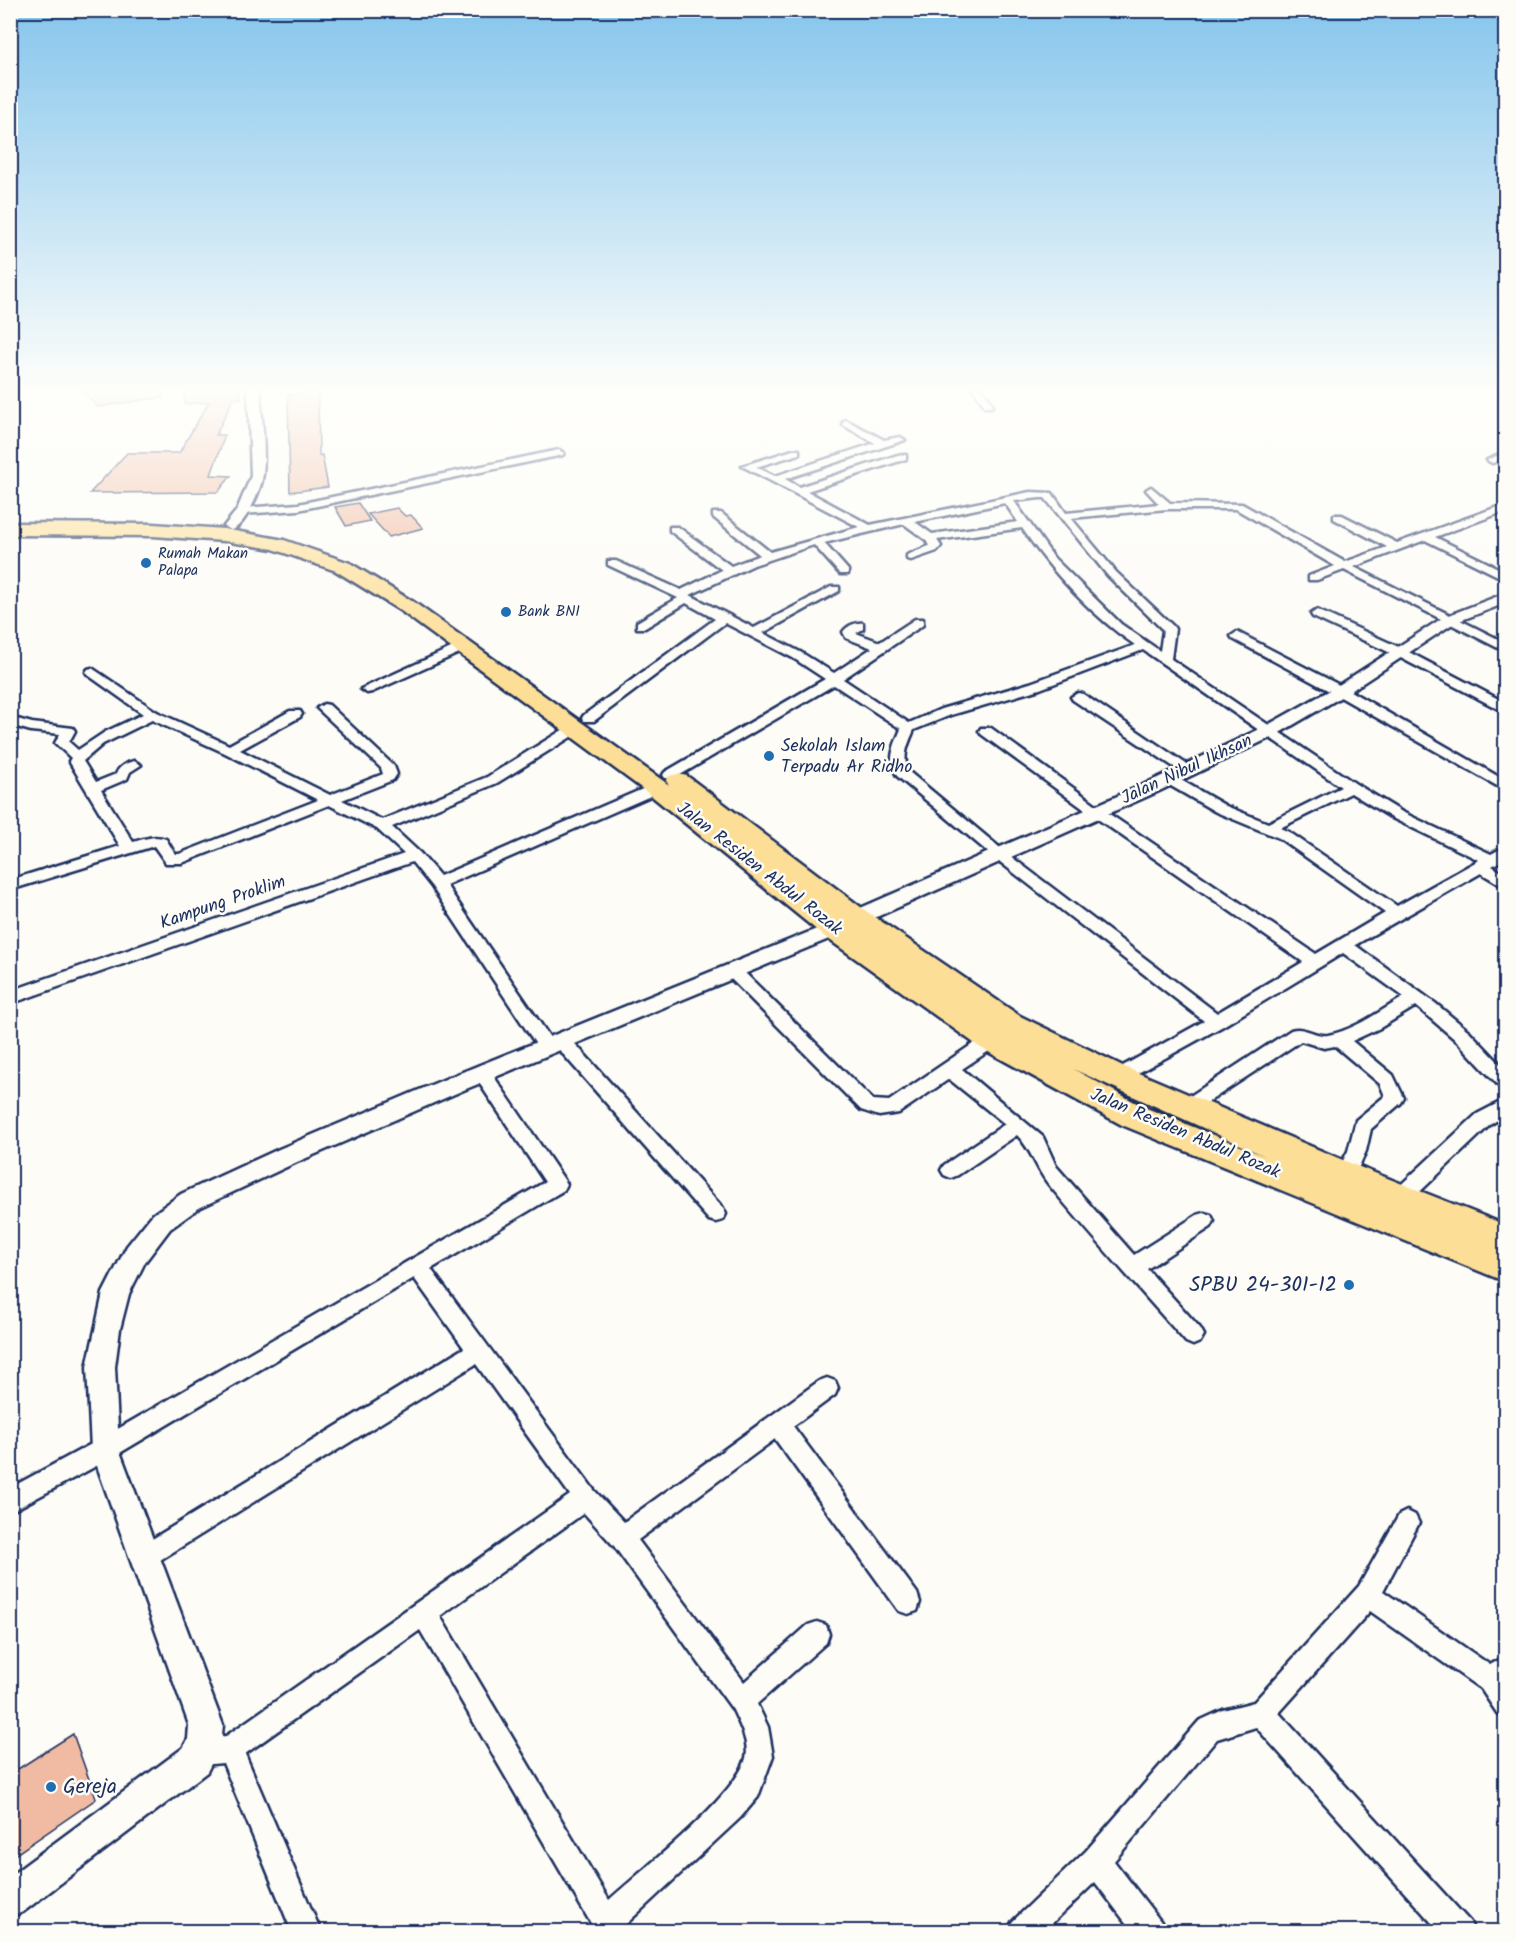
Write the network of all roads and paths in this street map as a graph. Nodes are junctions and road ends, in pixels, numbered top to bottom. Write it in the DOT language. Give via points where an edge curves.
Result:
graph roads {
  1 [pos="256,479"];
  2 [pos="435,479"];
  3 [pos="773,479"];
  4 [pos="780,479"];
  5 [pos="836,479"];
  6 [pos="776,480"];
  7 [pos="1151,490"];
  8 [pos="798,491"];
  9 [pos="1008,500"];
  10 [pos="1167,507"];
  11 [pos="1506,507"];
  12 [pos="717,515"];
  13 [pos="1063,516"];
  14 [pos="1338,517"];
  15 [pos="10,521"];
  16 [pos="906,521"];
  17 [pos="233,524"];
  18 [pos="1024,524"];
  19 [pos="868,528"];
  20 [pos="10,529"];
  21 [pos="674,529"];
  22 [pos="1427,537"];
  23 [pos="930,538"];
  24 [pos="817,542"];
  25 [pos="1398,548"];
  26 [pos="768,555"];
  27 [pos="911,557"];
  28 [pos="612,564"];
  29 [pos="1345,566"];
  30 [pos="729,570"];
  31 [pos="844,572"];
  32 [pos="1506,577"];
  33 [pos="1313,578"];
  34 [pos="835,589"];
  35 [pos="684,596"];
  36 [pos="1506,597"];
  37 [pos="1317,614"];
  38 [pos="723,619"];
  39 [pos="1449,620"];
  40 [pos="919,622"];
  41 [pos="641,625"];
  42 [pos="859,626"];
  43 [pos="754,633"];
  44 [pos="1237,636"];
  45 [pos="1143,646"];
  46 [pos="462,647"];
  47 [pos="880,647"];
  48 [pos="1506,648"];
  49 [pos="1399,652"];
  50 [pos="1165,660"];
  51 [pos="92,672"];
  52 [pos="834,680"];
  53 [pos="367,689"];
  54 [pos="1340,691"];
  55 [pos="1077,697"];
  56 [pos="324,708"];
  57 [pos="1506,710"];
  58 [pos="295,714"];
  59 [pos="152,715"];
  60 [pos="10,721"];
  61 [pos="581,723"];
  62 [pos="908,728"];
  63 [pos="1270,730"];
  64 [pos="986,731"];
  65 [pos="230,750"];
  66 [pos="77,756"];
  67 [pos="134,765"];
  68 [pos="1188,770"];
  69 [pos="1169,779"];
  70 [pos="664,781"];
  71 [pos="1351,787"];
  72 [pos="1506,787"];
  73 [pos="91,789"];
  74 [pos="329,799"];
  75 [pos="1096,812"];
  76 [pos="382,826"];
  77 [pos="1269,828"];
  78 [pos="129,848"];
  79 [pos="1506,851"];
  80 [pos="1000,855"];
  81 [pos="415,856"];
  82 [pos="1486,863"];
  83 [pos="437,883"];
  84 [pos="1506,883"];
  85 [pos="10,885"];
  86 [pos="1396,913"];
  87 [pos="845,923"];
  88 [pos="1344,945"];
  89 [pos="1317,963"];
  90 [pos="733,971"];
  91 [pos="10,998"];
  92 [pos="1416,998"];
  93 [pos="1217,1022"];
  94 [pos="1337,1038"];
  95 [pos="992,1040"];
  96 [pos="554,1044"];
  97 [pos="951,1070"];
  98 [pos="482,1073"];
  99 [pos="1118,1077"];
  100 [pos="1506,1082"];
  101 [pos="1506,1106"];
  102 [pos="1187,1107"];
  103 [pos="1018,1125"];
  104 [pos="951,1170"];
  105 [pos="1345,1176"];
  106 [pos="1400,1198"];
  107 [pos="716,1214"];
  108 [pos="1204,1221"];
  109 [pos="1506,1240"];
  110 [pos="417,1266"];
  111 [pos="1131,1268"];
  112 [pos="1506,1268"];
  113 [pos="1193,1335"];
  114 [pos="480,1352"];
  115 [pos="827,1388"];
  116 [pos="778,1425"];
  117 [pos="105,1449"];
  118 [pos="586,1498"];
  119 [pos="10,1501"];
  120 [pos="1407,1523"];
  121 [pos="622,1538"];
  122 [pos="144,1557"];
  123 [pos="1368,1595"];
  124 [pos="908,1602"];
  125 [pos="424,1612"];
  126 [pos="817,1634"];
  127 [pos="1498,1674"];
  128 [pos="742,1701"];
  129 [pos="1506,1704"];
  130 [pos="1261,1713"];
  131 [pos="230,1749"];
  132 [pos="201,1752"];
  133 [pos="1096,1861"];
  134 [pos="10,1899"];
  135 [pos="610,1927"];
  136 [pos="307,1932"];
  137 [pos="1022,1932"];
  138 [pos="1151,1932"];
  139 [pos="1460,1932"];
  1 -- 17 [label="street"];
  2 -- 17 [label="street"];
  3 -- 6 [label="street"];
  4 -- 6 [label="street"];
  5 -- 8 [label="street"];
  6 -- 8 [label="street"];
  7 -- 10 [label="street"];
  8 -- 19 [label="street"];
  9 -- 13 [label="street" via="1048,495"];
  9 -- 16 [label="street"];
  9 -- 18 [label="street"];
  10 -- 13 [label="street"];
  10 -- 29 [label="street" via="1238,506"];
  11 -- 22 [label="street"];
  12 -- 26 [label="street"];
  13 -- 50 [label="street" via="1112,573 1169,629"];
  14 -- 25 [label="street"];
  15 -- 17 [label="highway, Jalan Residen Abdul Rozak"];
  16 -- 19 [label="street"];
  16 -- 23 [label="street"];
  17 -- 20 [label="highway, Jalan Residen Abdul Rozak" via="153,530"];
  17 -- 46 [label="highway, Jalan Residen Abdul Rozak" via="343,567 408,607"];
  17 -- 61 [label="highway, Jalan Residen Abdul Rozak" via="290,536 363,563 418,595"];
  18 -- 23 [label="street"];
  18 -- 45 [label="street" via="1050,561 1079,592"];
  19 -- 24 [label="street"];
  21 -- 30 [label="street"];
  22 -- 25 [label="street"];
  22 -- 32 [label="street"];
  23 -- 27 [label="street" via="933,549"];
  24 -- 26 [label="street"];
  24 -- 31 [label="street"];
  25 -- 29 [label="street"];
  26 -- 30 [label="street"];
  28 -- 35 [label="street"];
  29 -- 33 [label="street"];
  29 -- 39 [label="street"];
  30 -- 35 [label="street"];
  34 -- 43 [label="street"];
  35 -- 38 [label="street"];
  35 -- 41 [label="street"];
  36 -- 39 [label="street, Jalan Nibul Ikhsan"];
  37 -- 49 [label="street"];
  38 -- 43 [label="street"];
  38 -- 61 [label="street"];
  39 -- 48 [label="street"];
  39 -- 49 [label="street, Jalan Nibul Ikhsan"];
  40 -- 47 [label="street"];
  42 -- 47 [label="street" via="850,635"];
  43 -- 52 [label="street"];
  44 -- 54 [label="street"];
  45 -- 50 [label="street"];
  45 -- 62 [label="street" via="1035,687 946,712"];
  46 -- 53 [label="street"];
  46 -- 61 [label="highway, Jalan Residen Abdul Rozak"];
  47 -- 52 [label="street"];
  49 -- 54 [label="street, Jalan Nibul Ikhsan"];
  49 -- 57 [label="street"];
  50 -- 63 [label="street"];
  51 -- 59 [label="street"];
  52 -- 62 [label="street"];
  52 -- 70 [label="street"];
  54 -- 63 [label="street, Jalan Nibul Ikhsan"];
  54 -- 72 [label="street"];
  55 -- 68 [label="street"];
  56 -- 74 [label="street" via="387,766 390,774"];
  58 -- 65 [label="street"];
  59 -- 65 [label="street"];
  59 -- 66 [label="street"];
  60 -- 66 [label="street" via="67,730 62,742"];
  61 -- 70 [label="highway, Jalan Residen Abdul Rozak"];
  61 -- 76 [label="street" via="492,780"];
  62 -- 80 [label="street" via="897,759 902,773"];
  63 -- 68 [label="street, Jalan Nibul Ikhsan"];
  63 -- 71 [label="street"];
  64 -- 75 [label="street"];
  65 -- 74 [label="street"];
  66 -- 73 [label="street"];
  67 -- 73 [label="street" via="124,770 122,776"];
  68 -- 69 [label="street, Jalan Nibul Ikhsan"];
  69 -- 75 [label="street, Jalan Nibul Ikhsan"];
  69 -- 77 [label="street" via="1221,809"];
  70 -- 83 [label="street"];
  70 -- 87 [label="highway, Jalan Residen Abdul Rozak" via="738,855"];
  71 -- 77 [label="street"];
  71 -- 82 [label="street"];
  73 -- 78 [label="street"];
  74 -- 76 [label="street"];
  74 -- 78 [label="street" via="175,860 169,859 159,842"];
  75 -- 80 [label="street, Jalan Nibul Ikhsan"];
  75 -- 89 [label="street"];
  76 -- 81 [label="street"];
  77 -- 86 [label="street"];
  78 -- 85 [label="street"];
  79 -- 82 [label="street"];
  80 -- 87 [label="street, Jalan Nibul Ikhsan"];
  80 -- 93 [label="street"];
  81 -- 83 [label="street"];
  81 -- 91 [label="street, Kampung Proklim"];
  82 -- 84 [label="street"];
  82 -- 86 [label="street"];
  83 -- 96 [label="street"];
  86 -- 88 [label="street"];
  87 -- 90 [label="street, Jalan Nibul Ikhsan"];
  87 -- 95 [label="highway, Jalan Residen Abdul Rozak"];
  87 -- 99 [label="highway, Jalan Residen Abdul Rozak" via="1011,1024"];
  88 -- 89 [label="street"];
  88 -- 92 [label="street"];
  89 -- 93 [label="street"];
  90 -- 96 [label="street, Jalan Nibul Ikhsan"];
  90 -- 97 [label="street" via="867,1106 893,1108"];
  92 -- 94 [label="street"];
  92 -- 100 [label="street" via="1464,1037"];
  93 -- 99 [label="street"];
  94 -- 102 [label="street" via="1321,1041 1297,1035"];
  94 -- 105 [label="street" via="1387,1080 1395,1098 1363,1125"];
  95 -- 97 [label="street"];
  95 -- 112 [label="highway, Jalan Residen Abdul Rozak" via="1133,1116"];
  96 -- 98 [label="street, Jalan Nibul Ikhsan"];
  96 -- 107 [label="street"];
  97 -- 103 [label="street"];
  98 -- 110 [label="street" via="557,1184"];
  98 -- 117 [label="street, Jalan Nibul Ikhsan" via="286,1156 190,1201 161,1222 136,1254 116,1293 106,1329 101,1367"];
  99 -- 102 [label="highway, Jalan Residen Abdul Rozak"];
  101 -- 106 [label="street" via="1484,1119"];
  102 -- 105 [label="highway, Jalan Residen Abdul Rozak"];
  103 -- 104 [label="street"];
  103 -- 111 [label="street" via="1036,1142 1049,1171"];
  105 -- 106 [label="highway, Jalan Residen Abdul Rozak"];
  106 -- 109 [label="highway, Jalan Residen Abdul Rozak"];
  108 -- 111 [label="street"];
  110 -- 114 [label="street"];
  110 -- 117 [label="street"];
  111 -- 113 [label="street"];
  114 -- 118 [label="street"];
  114 -- 122 [label="street"];
  115 -- 116 [label="street"];
  116 -- 121 [label="street"];
  116 -- 124 [label="street"];
  117 -- 119 [label="street"];
  117 -- 122 [label="street, Jalan Nibul Ikhsan"];
  118 -- 121 [label="street"];
  118 -- 125 [label="street"];
  120 -- 123 [label="street"];
  121 -- 128 [label="street"];
  122 -- 132 [label="street, Jalan Nibul Ikhsan" via="206,1725"];
  123 -- 127 [label="street"];
  123 -- 130 [label="street"];
  125 -- 131 [label="street"];
  125 -- 135 [label="street"];
  126 -- 128 [label="street"];
  127 -- 129 [label="street"];
  128 -- 135 [label="street" via="755,1727 760,1756 748,1787"];
  130 -- 133 [label="street" via="1208,1730"];
  130 -- 139 [label="street"];
  131 -- 132 [label="street"];
  131 -- 136 [label="street"];
  132 -- 134 [label="street"];
  133 -- 137 [label="street"];
  133 -- 138 [label="street"];
}
